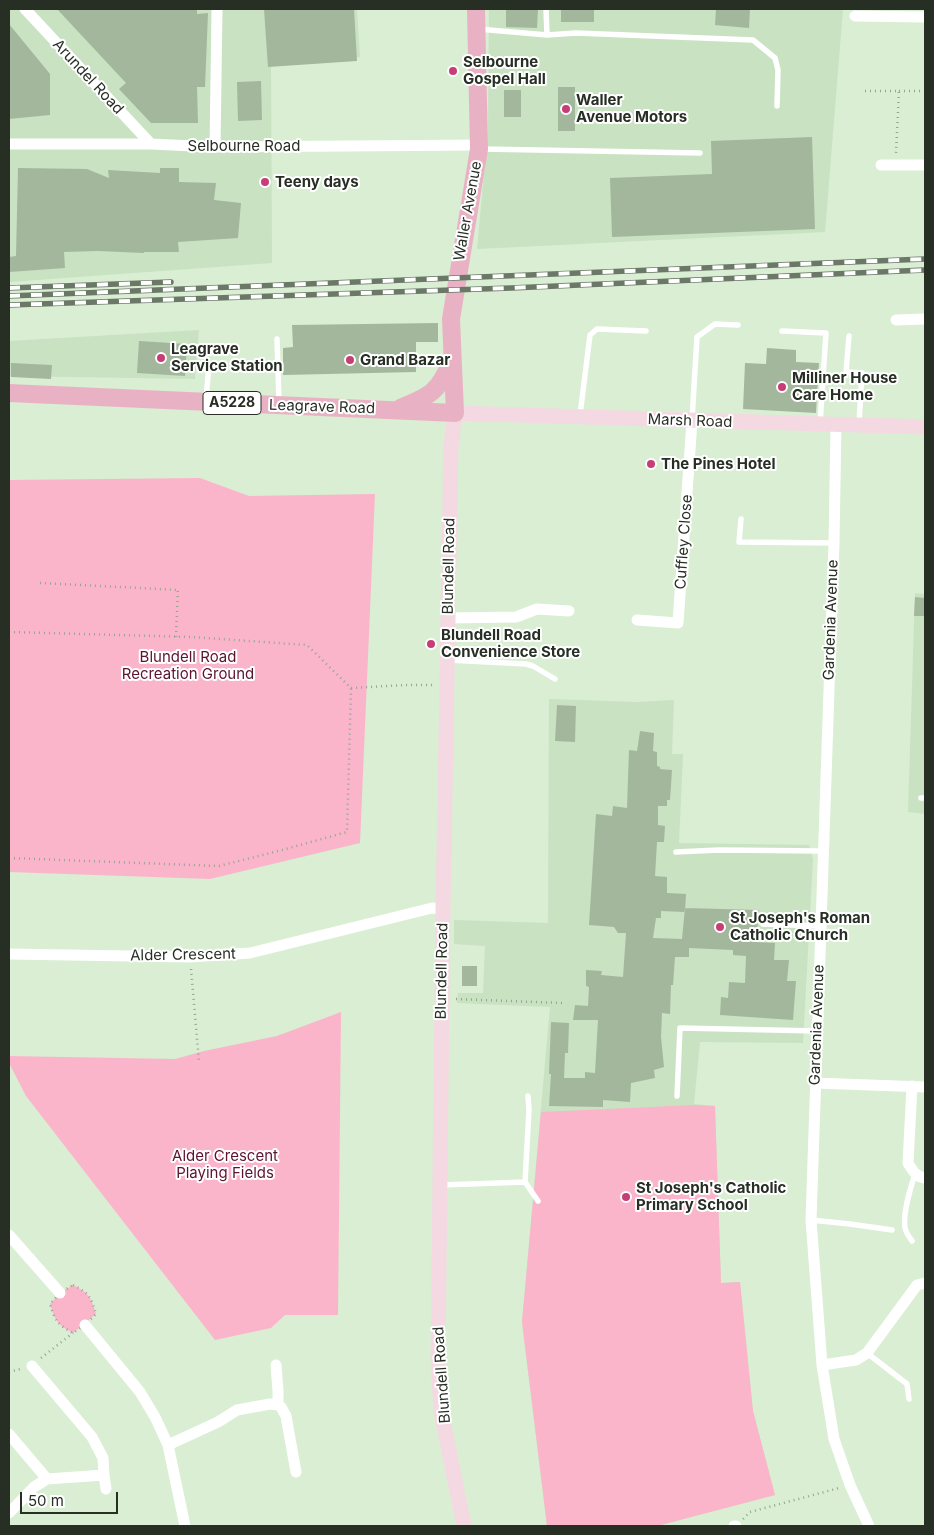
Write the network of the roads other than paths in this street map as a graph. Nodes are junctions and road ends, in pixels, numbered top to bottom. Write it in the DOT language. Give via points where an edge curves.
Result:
graph roads {
  1 [pos="24,9"];
  2 [pos="217,9"];
  3 [pos="476,9"];
  4 [pos="546,9"];
  5 [pos="855,16"];
  6 [pos="925,17"];
  7 [pos="476,29"];
  8 [pos="547,35"];
  9 [pos="777,106"];
  10 [pos="9,144"];
  11 [pos="151,144"];
  12 [pos="215,147"];
  13 [pos="479,147"];
  14 [pos="700,153"];
  15 [pos="881,165"];
  16 [pos="925,166"];
  17 [pos="925,319"];
  18 [pos="896,320"];
  19 [pos="738,325"];
  20 [pos="646,331"];
  21 [pos="782,331"];
  22 [pos="848,336"];
  23 [pos="277,339"];
  24 [pos="452,360"];
  25 [pos="209,364"];
  26 [pos="9,393"];
  27 [pos="205,402"];
  28 [pos="279,405"];
  29 [pos="394,410"];
  30 [pos="455,413"];
  31 [pos="580,417"];
  32 [pos="692,421"];
  33 [pos="820,425"];
  34 [pos="836,425"];
  35 [pos="859,425"];
  36 [pos="925,427"];
  37 [pos="740,519"];
  38 [pos="834,543"];
  39 [pos="569,611"];
  40 [pos="449,618"];
  41 [pos="637,620"];
  42 [pos="448,660"];
  43 [pos="554,679"];
  44 [pos="823,851"];
  45 [pos="676,852"];
  46 [pos="443,910"];
  47 [pos="763,924"];
  48 [pos="821,926"];
  49 [pos="9,954"];
  50 [pos="817,1031"];
  51 [pos="815,1083"];
  52 [pos="912,1086"];
  53 [pos="925,1087"];
  54 [pos="528,1096"];
  55 [pos="677,1096"];
  56 [pos="920,1176"];
  57 [pos="525,1182"];
  58 [pos="440,1185"];
  59 [pos="538,1202"];
  60 [pos="811,1220"];
  61 [pos="892,1230"];
  62 [pos="9,1235"];
  63 [pos="912,1241"];
  64 [pos="925,1283"];
  65 [pos="60,1293"];
  66 [pos="85,1325"];
  67 [pos="867,1353"];
  68 [pos="276,1365"];
  69 [pos="822,1365"];
  70 [pos="32,1366"];
  71 [pos="909,1399"];
  72 [pos="278,1405"];
  73 [pos="9,1434"];
  74 [pos="168,1444"];
  75 [pos="296,1472"];
  76 [pos="104,1475"];
  77 [pos="47,1478"];
  78 [pos="106,1489"];
  79 [pos="9,1513"];
  80 [pos="186,1526"];
  81 [pos="464,1526"];
  82 [pos="869,1526"];
  1 -- 11 [label="street, Arundel Road"];
  2 -- 12 [label="street"];
  3 -- 7 [label="main road, Waller Avenue"];
  4 -- 8 [label="lane"];
  5 -- 6 [label="street"];
  7 -- 8 [label="lane"];
  7 -- 13 [label="main road, Waller Avenue"];
  8 -- 9 [label="lane" via="576,33 753,40 776,58"];
  10 -- 11 [label="street, Selbourne Road"];
  11 -- 12 [label="street, Selbourne Road"];
  12 -- 13 [label="street, Selbourne Road"];
  13 -- 14 [label="lane"];
  13 -- 24 [label="main road, Waller Avenue" via="451,319"];
  15 -- 16 [label="street"];
  17 -- 18 [label="street"];
  19 -- 32 [label="lane" via="715,324 698,337"];
  20 -- 31 [label="lane" via="596,329 590,335"];
  21 -- 33 [label="lane" via="826,333"];
  22 -- 35 [label="lane" via="846,372 862,373"];
  23 -- 28 [label="lane"];
  24 -- 29 [label="main road" via="435,391"];
  24 -- 30 [label="main road, Waller Avenue"];
  25 -- 27 [label="lane"];
  26 -- 27 [label="main road, Leagrave Road / A5228"];
  27 -- 28 [label="main road, Leagrave Road / A5228"];
  28 -- 29 [label="main road, Leagrave Road / A5228"];
  29 -- 30 [label="main road, Leagrave Road / A5228"];
  30 -- 31 [label="street, Marsh Road"];
  30 -- 40 [label="street, Blundell Road" via="451,445"];
  31 -- 32 [label="street, Marsh Road"];
  32 -- 33 [label="street, Marsh Road"];
  32 -- 41 [label="street, Cuffley Close" via="678,622"];
  33 -- 34 [label="street, Marsh Road"];
  34 -- 35 [label="street, Marsh Road"];
  34 -- 38 [label="street, Gardenia Avenue"];
  35 -- 36 [label="street, Marsh Road"];
  37 -- 38 [label="lane" via="739,542"];
  38 -- 44 [label="street, Gardenia Avenue"];
  39 -- 40 [label="street" via="537,609 516,617"];
  40 -- 42 [label="street, Blundell Road"];
  42 -- 43 [label="lane" via="526,664"];
  42 -- 46 [label="street, Blundell Road"];
  44 -- 45 [label="lane"];
  44 -- 48 [label="street, Gardenia Avenue"];
  46 -- 49 [label="street, Alder Crescent" via="432,908 250,953 190,958"];
  46 -- 58 [label="street, Blundell Road"];
  47 -- 48 [label="lane"];
  48 -- 50 [label="street, Gardenia Avenue"];
  50 -- 51 [label="street, Gardenia Avenue"];
  50 -- 55 [label="lane" via="680,1028"];
  51 -- 52 [label="street"];
  51 -- 60 [label="street, Gardenia Avenue"];
  52 -- 53 [label="street"];
  52 -- 56 [label="street" via="908,1163"];
  54 -- 57 [label="lane"];
  56 -- 63 [label="lane" via="908,1199 904,1224"];
  57 -- 58 [label="lane"];
  57 -- 59 [label="lane"];
  58 -- 81 [label="street, Blundell Road" via="438,1358 441,1402"];
  60 -- 61 [label="lane"];
  60 -- 69 [label="street, Gardenia Avenue"];
  62 -- 65 [label="street"];
  64 -- 67 [label="street" via="917,1285"];
  66 -- 74 [label="street" via="140,1392"];
  67 -- 69 [label="street" via="856,1360"];
  67 -- 71 [label="lane" via="907,1384"];
  68 -- 72 [label="street"];
  69 -- 82 [label="street, Gardenia Avenue" via="834,1439"];
  70 -- 76 [label="street" via="92,1437 103,1458"];
  72 -- 74 [label="street" via="237,1410"];
  72 -- 75 [label="street" via="286,1416"];
  73 -- 77 [label="street"];
  74 -- 80 [label="street"];
  76 -- 77 [label="street"];
  76 -- 78 [label="street"];
  77 -- 79 [label="street"];
}
